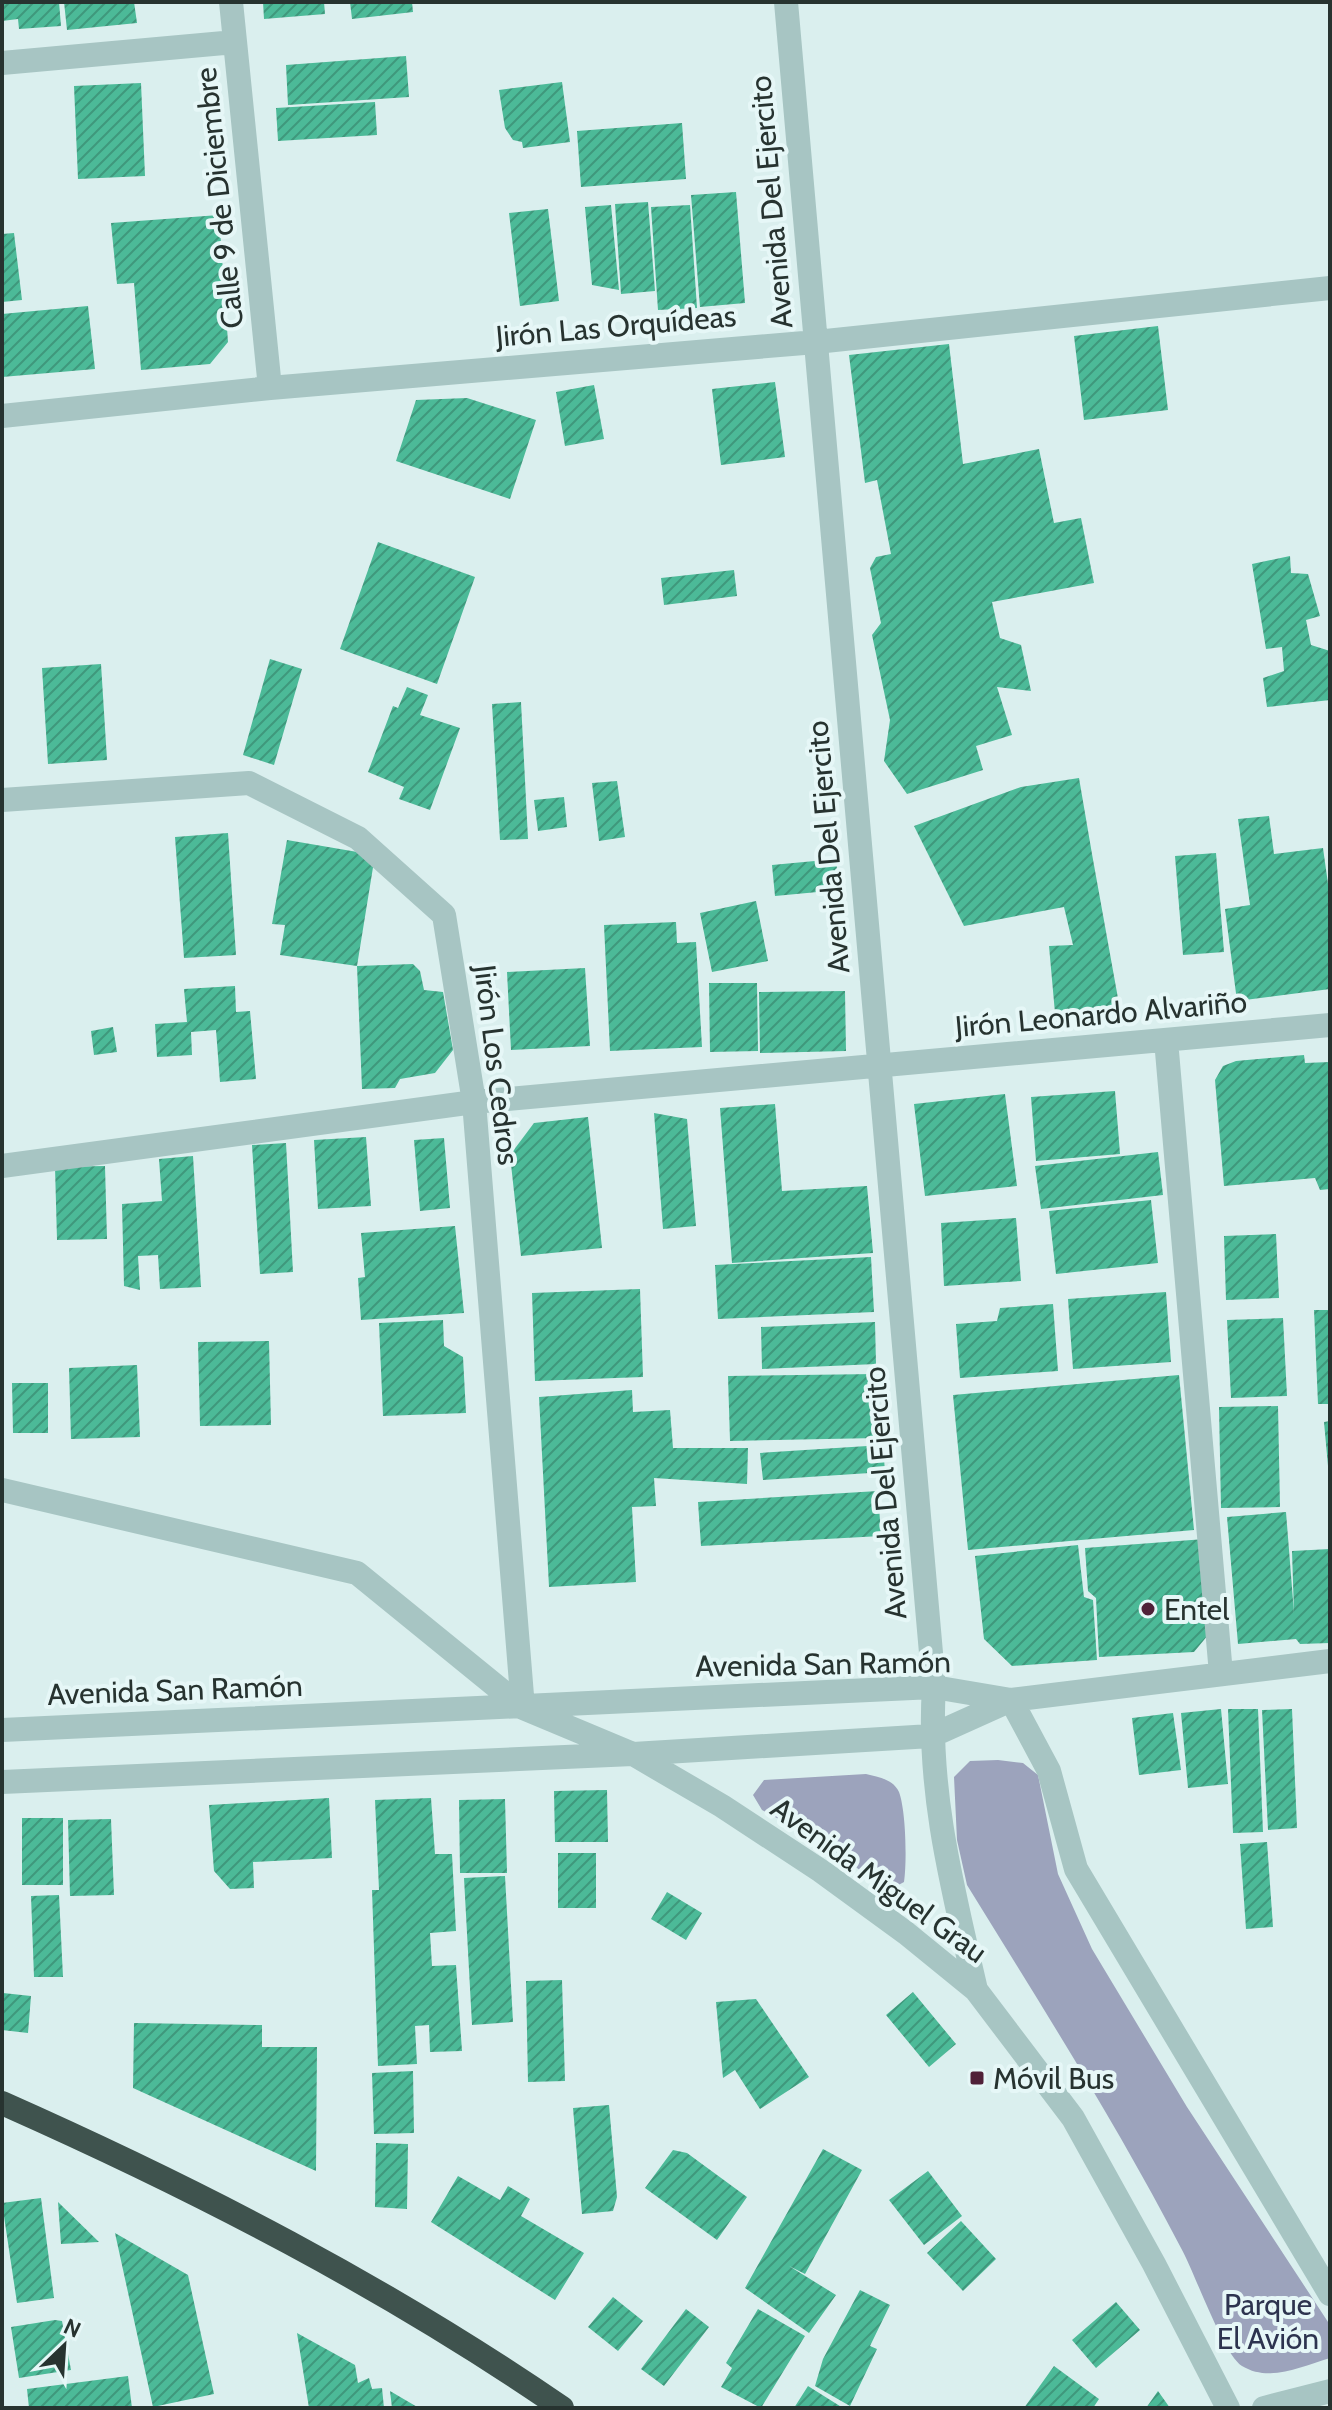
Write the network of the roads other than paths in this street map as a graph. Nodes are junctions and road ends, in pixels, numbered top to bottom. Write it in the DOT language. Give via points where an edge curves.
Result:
graph roads {
  1 [pos="231,2"];
  2 [pos="786,2"];
  3 [pos="235,42"];
  4 [pos="2,63"];
  5 [pos="1330,288"];
  6 [pos="816,342"];
  7 [pos="270,388"];
  8 [pos="2,416"];
  9 [pos="2,800"];
  10 [pos="1330,1025"];
  11 [pos="1166,1040"];
  12 [pos="879,1067"];
  13 [pos="474,1102"];
  14 [pos="2,1166"];
  15 [pos="2,1490"];
  16 [pos="1330,1661"];
  17 [pos="1221,1674"];
  18 [pos="934,1687"];
  19 [pos="1011,1700"];
  20 [pos="523,1708"];
  21 [pos="2,1730"];
  22 [pos="931,1736"];
  23 [pos="633,1754"];
  24 [pos="2,1782"];
  25 [pos="976,1990"];
  26 [pos="2,2103"];
  27 [pos="1330,2294"];
  28 [pos="1330,2391"];
  29 [pos="562,2408"];
  30 [pos="1228,2408"];
  31 [pos="1264,2408"];
  1 -- 3 [label="street, Calle 9 de Diciembre"];
  2 -- 6 [label="street, Avenida Del Ejercito"];
  3 -- 4 [label="street"];
  3 -- 7 [label="street, Calle 9 de Diciembre"];
  5 -- 6 [label="street, Jirón Las Orquídeas"];
  6 -- 7 [label="street, Jirón Las Orquídeas"];
  6 -- 12 [label="street, Avenida Del Ejercito"];
  7 -- 8 [label="street, Jirón Las Orquídeas"];
  9 -- 13 [label="street, Jirón Los Cedros" via="249,783 358,838 444,915"];
  10 -- 11 [label="street, Jirón Leonardo Alvariño"];
  11 -- 12 [label="street, Jirón Leonardo Alvariño"];
  11 -- 17 [label="street"];
  12 -- 13 [label="street, Jirón Leonardo Alvariño"];
  12 -- 18 [label="street, Avenida Del Ejercito"];
  13 -- 14 [label="street, Jirón Leonardo Alvariño"];
  13 -- 20 [label="street, Jirón Los Cedros"];
  15 -- 20 [label="street" via="357,1573"];
  16 -- 17 [label="street"];
  17 -- 19 [label="street"];
  18 -- 19 [label="street, Avenida San Ramón"];
  18 -- 20 [label="street, Avenida San Ramón"];
  18 -- 22 [label="street, Avenida Del Ejercito"];
  19 -- 22 [label="street, Avenida San Ramón"];
  19 -- 27 [label="street" via="1049,1771 1076,1869"];
  20 -- 21 [label="street, Avenida San Ramón"];
  20 -- 23 [label="street, Avenida Miguel Grau"];
  22 -- 23 [label="street, Avenida San Ramón"];
  22 -- 25 [label="street, Avenida Del Ejercito" via="942,1846"];
  23 -- 24 [label="street, Avenida San Ramón"];
  23 -- 25 [label="street, Avenida Miguel Grau" via="821,1871"];
  25 -- 30 [label="street, Avenida Miguel Grau" via="1073,2118"];
  26 -- 29 [label="highway" via="264,2227 382,2292"];
  28 -- 31 [label="street"];
}
